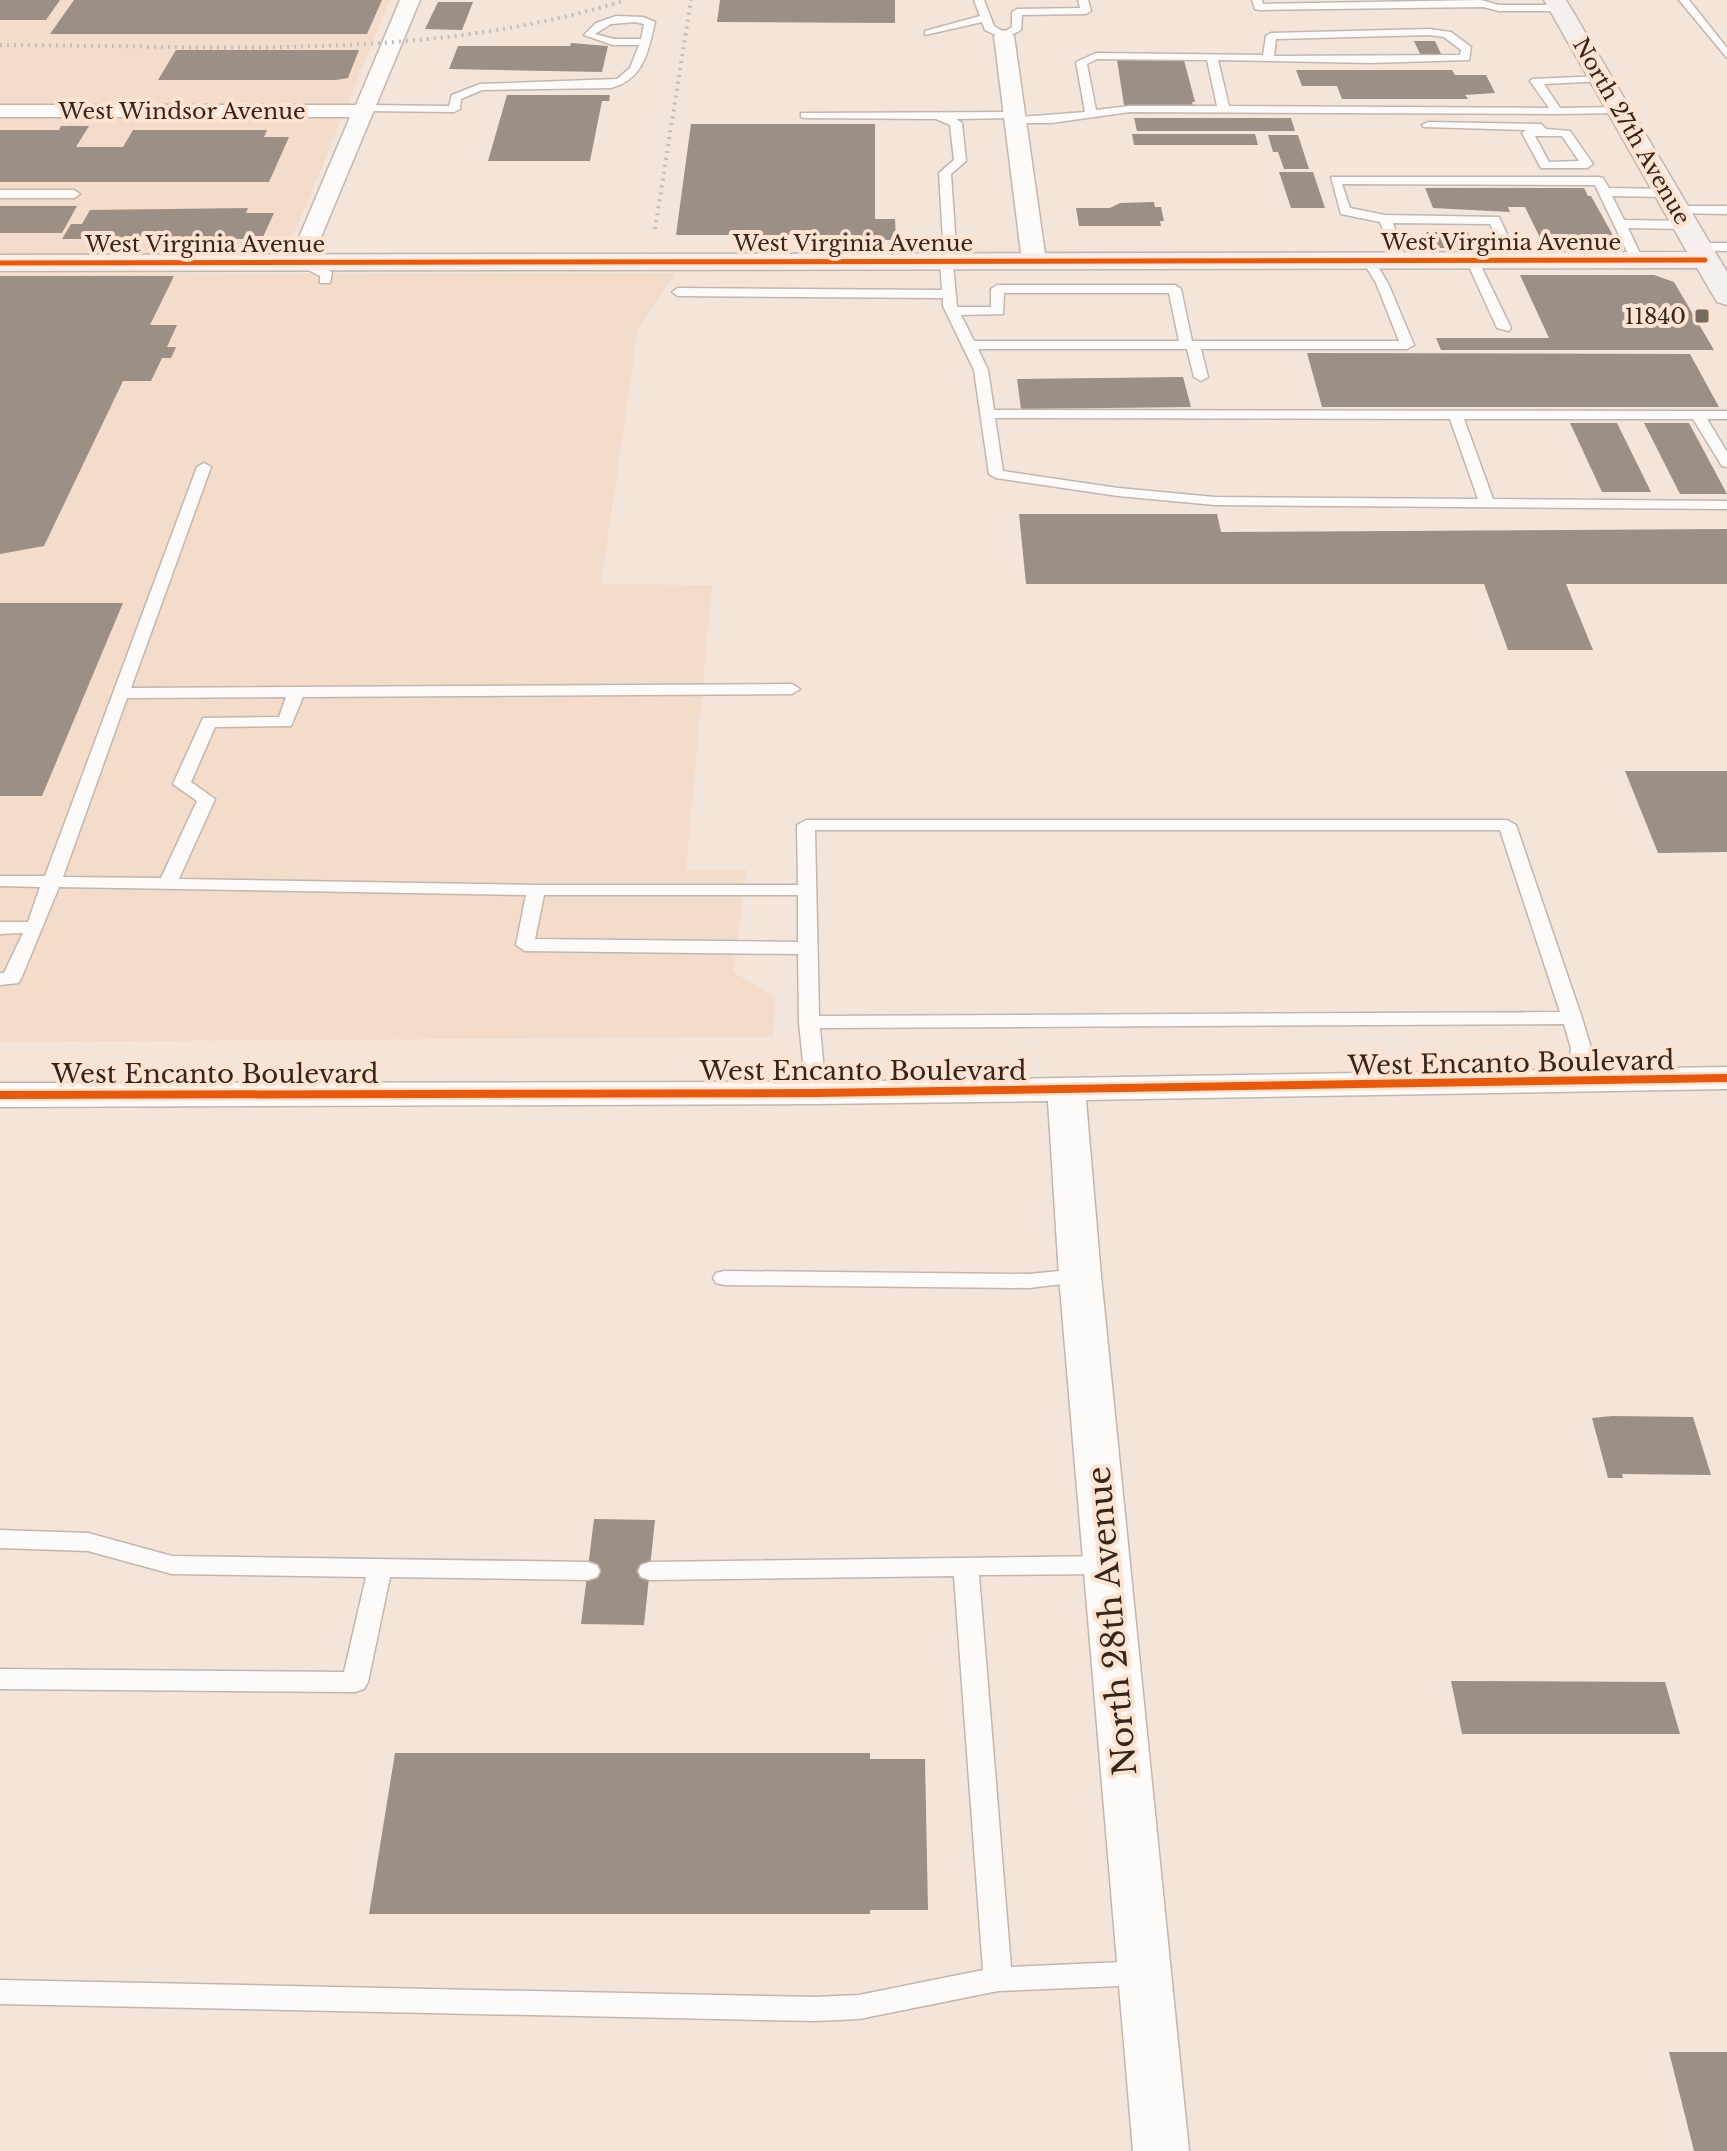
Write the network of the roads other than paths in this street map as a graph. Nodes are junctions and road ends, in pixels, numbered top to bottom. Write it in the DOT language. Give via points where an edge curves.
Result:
graph roads {
  1 [pos="410,0"];
  2 [pos="979,0"];
  3 [pos="1083,0"];
  4 [pos="1257,0"];
  5 [pos="1684,0"];
  6 [pos="1421,3"];
  7 [pos="1474,3"];
  8 [pos="1558,3"];
  9 [pos="986,18"];
  10 [pos="929,33"];
  11 [pos="1004,36"];
  12 [pos="645,42"];
  13 [pos="1727,55"];
  14 [pos="1212,57"];
  15 [pos="1268,59"];
  16 [pos="1602,79"];
  17 [pos="364,110"];
  18 [pos="1224,110"];
  19 [pos="1620,110"];
  20 [pos="0,111"];
  21 [pos="1309,111"];
  22 [pos="1533,111"];
  23 [pos="1557,111"];
  24 [pos="1420,112"];
  25 [pos="805,115"];
  26 [pos="1091,115"];
  27 [pos="937,116"];
  28 [pos="1015,118"];
  29 [pos="1319,125"];
  30 [pos="1412,125"];
  31 [pos="1428,125"];
  32 [pos="1546,129"];
  33 [pos="1371,180"];
  34 [pos="1605,192"];
  35 [pos="0,194"];
  36 [pos="74,194"];
  37 [pos="1375,194"];
  38 [pos="1727,210"];
  39 [pos="1383,214"];
  40 [pos="1620,224"];
  41 [pos="1693,230"];
  42 [pos="1431,243"];
  43 [pos="1397,251"];
  44 [pos="1473,251"];
  45 [pos="1509,252"];
  46 [pos="1368,260"];
  47 [pos="1637,260"];
  48 [pos="301,261"];
  49 [pos="948,261"];
  50 [pos="1034,261"];
  51 [pos="0,263"];
  52 [pos="325,280"];
  53 [pos="678,292"];
  54 [pos="949,294"];
  55 [pos="1727,296"];
  56 [pos="953,311"];
  57 [pos="1504,328"];
  58 [pos="969,345"];
  59 [pos="1189,345"];
  60 [pos="1201,377"];
  61 [pos="987,414"];
  62 [pos="1456,415"];
  63 [pos="1697,415"];
  64 [pos="1727,415"];
  65 [pos="1727,463"];
  66 [pos="204,467"];
  67 [pos="1487,503"];
  68 [pos="1727,505"];
  69 [pos="792,689"];
  70 [pos="122,693"];
  71 [pos="296,693"];
  72 [pos="0,881"];
  73 [pos="53,881"];
  74 [pos="167,885"];
  75 [pos="536,890"];
  76 [pos="807,890"];
  77 [pos="35,927"];
  78 [pos="0,928"];
  79 [pos="808,948"];
  80 [pos="0,979"];
  81 [pos="1572,1018"];
  82 [pos="809,1022"];
  83 [pos="1727,1078"];
  84 [pos="1578,1082"];
  85 [pos="1066,1090"];
  86 [pos="816,1093"];
  87 [pos="0,1095"];
  88 [pos="1080,1276"];
  89 [pos="724,1278"];
  90 [pos="0,1539"];
  91 [pos="1107,1565"];
  92 [pos="380,1567"];
  93 [pos="966,1567"];
  94 [pos="588,1571"];
  95 [pos="650,1571"];
  96 [pos="0,1679"];
  97 [pos="1144,1973"];
  98 [pos="998,1979"];
  99 [pos="0,1992"];
  100 [pos="1161,2151"];
  1 -- 17 [label="street"];
  2 -- 9 [label="lane"];
  3 -- 11 [label="lane" via="1086,11 1017,12 1017,28"];
  4 -- 6 [label="lane" via="1259,7"];
  5 -- 13 [label="lane"];
  6 -- 7 [label="lane"];
  7 -- 8 [label="lane" via="1499,8"];
  8 -- 16 [label="street, North 27th Avenue"];
  9 -- 10 [label="lane"];
  9 -- 11 [label="lane" via="989,28"];
  11 -- 28 [label="street"];
  12 -- 12 [label="lane" via="650,22 645,19 595,26 589,35"];
  12 -- 17 [label="lane" via="636,71 624,82 480,87 456,97 454,109"];
  14 -- 15 [label="lane"];
  14 -- 18 [label="lane"];
  14 -- 26 [label="lane" via="1096,56 1081,62"];
  15 -- 15 [label="lane" via="1465,58 1467,49 1447,34 1429,32 1271,36"];
  16 -- 19 [label="street, North 27th Avenue"];
  16 -- 23 [label="lane" via="1536,81"];
  17 -- 20 [label="street, West Windsor Avenue"];
  17 -- 48 [label="street"];
  18 -- 21 [label="lane"];
  18 -- 26 [label="lane" via="1130,109"];
  19 -- 23 [label="lane"];
  19 -- 41 [label="street, North 27th Avenue"];
  21 -- 24 [label="lane"];
  21 -- 29 [label="lane"];
  22 -- 23 [label="lane"];
  22 -- 24 [label="lane"];
  22 -- 32 [label="lane"];
  24 -- 31 [label="lane"];
  25 -- 27 [label="lane"];
  26 -- 28 [label="lane"];
  27 -- 28 [label="lane"];
  27 -- 49 [label="lane" via="957,127 960,161 945,173"];
  28 -- 50 [label="street"];
  30 -- 31 [label="lane"];
  31 -- 32 [label="lane"];
  32 -- 32 [label="lane" via="1528,133 1545,166 1587,164 1566,133"];
  33 -- 34 [label="lane" via="1407,185 1599,181"];
  33 -- 37 [label="lane"];
  33 -- 39 [label="lane" via="1335,180 1345,211"];
  34 -- 40 [label="lane"];
  34 -- 41 [label="lane"];
  35 -- 36 [label="lane"];
  38 -- 41 [label="lane"];
  39 -- 43 [label="lane"];
  39 -- 45 [label="lane" via="1495,220"];
  40 -- 41 [label="lane"];
  40 -- 47 [label="lane"];
  41 -- 47 [label="street, West Virginia Avenue"];
  41 -- 55 [label="street, North 27th Avenue"];
  42 -- 43 [label="lane"];
  43 -- 44 [label="street, West Virginia Avenue"];
  43 -- 46 [label="street, West Virginia Avenue"];
  44 -- 45 [label="street, West Virginia Avenue"];
  44 -- 57 [label="lane"];
  45 -- 47 [label="street, West Virginia Avenue"];
  46 -- 50 [label="street, West Virginia Avenue"];
  46 -- 59 [label="lane" via="1407,345"];
  48 -- 49 [label="street, West Virginia Avenue"];
  48 -- 51 [label="street, West Virginia Avenue"];
  48 -- 52 [label="lane" via="327,275"];
  49 -- 50 [label="street, West Virginia Avenue"];
  49 -- 54 [label="lane"];
  53 -- 54 [label="lane"];
  54 -- 56 [label="lane"];
  56 -- 58 [label="lane"];
  56 -- 59 [label="lane" via="998,311 997,289 1175,289"];
  58 -- 59 [label="lane"];
  58 -- 61 [label="lane" via="981,370"];
  59 -- 60 [label="lane"];
  61 -- 62 [label="lane"];
  61 -- 67 [label="lane" via="996,474 1215,501"];
  62 -- 63 [label="lane"];
  62 -- 67 [label="lane"];
  63 -- 64 [label="lane"];
  63 -- 65 [label="lane"];
  66 -- 70 [label="lane"];
  67 -- 68 [label="lane"];
  69 -- 71 [label="lane"];
  70 -- 71 [label="lane"];
  70 -- 73 [label="lane"];
  71 -- 74 [label="lane" via="285,722 209,722 182,784 206,799"];
  72 -- 73 [label="lane"];
  73 -- 74 [label="lane"];
  73 -- 77 [label="lane"];
  74 -- 75 [label="lane"];
  75 -- 76 [label="lane"];
  75 -- 79 [label="lane" via="525,945"];
  76 -- 79 [label="lane"];
  76 -- 81 [label="lane" via="806,825 1507,825"];
  77 -- 78 [label="lane"];
  77 -- 80 [label="lane" via="11,979"];
  79 -- 82 [label="lane"];
  81 -- 82 [label="lane"];
  81 -- 84 [label="lane" via="1581,1048"];
  82 -- 86 [label="lane"];
  83 -- 84 [label="street, West Encanto Boulevard"];
  84 -- 85 [label="street, West Encanto Boulevard"];
  85 -- 86 [label="street, West Encanto Boulevard"];
  85 -- 88 [label="street, North 28th Avenue"];
  86 -- 87 [label="street, West Encanto Boulevard"];
  88 -- 89 [label="lane" via="1029,1281"];
  88 -- 91 [label="street, North 28th Avenue"];
  90 -- 92 [label="lane" via="88,1542 172,1565"];
  91 -- 93 [label="lane"];
  91 -- 97 [label="street, North 28th Avenue"];
  92 -- 94 [label="lane"];
  92 -- 96 [label="lane" via="355,1682"];
  93 -- 95 [label="lane"];
  93 -- 98 [label="lane"];
  97 -- 98 [label="lane"];
  97 -- 100 [label="street, North 28th Avenue"];
  98 -- 99 [label="lane" via="859,2007 815,2009"];
}
